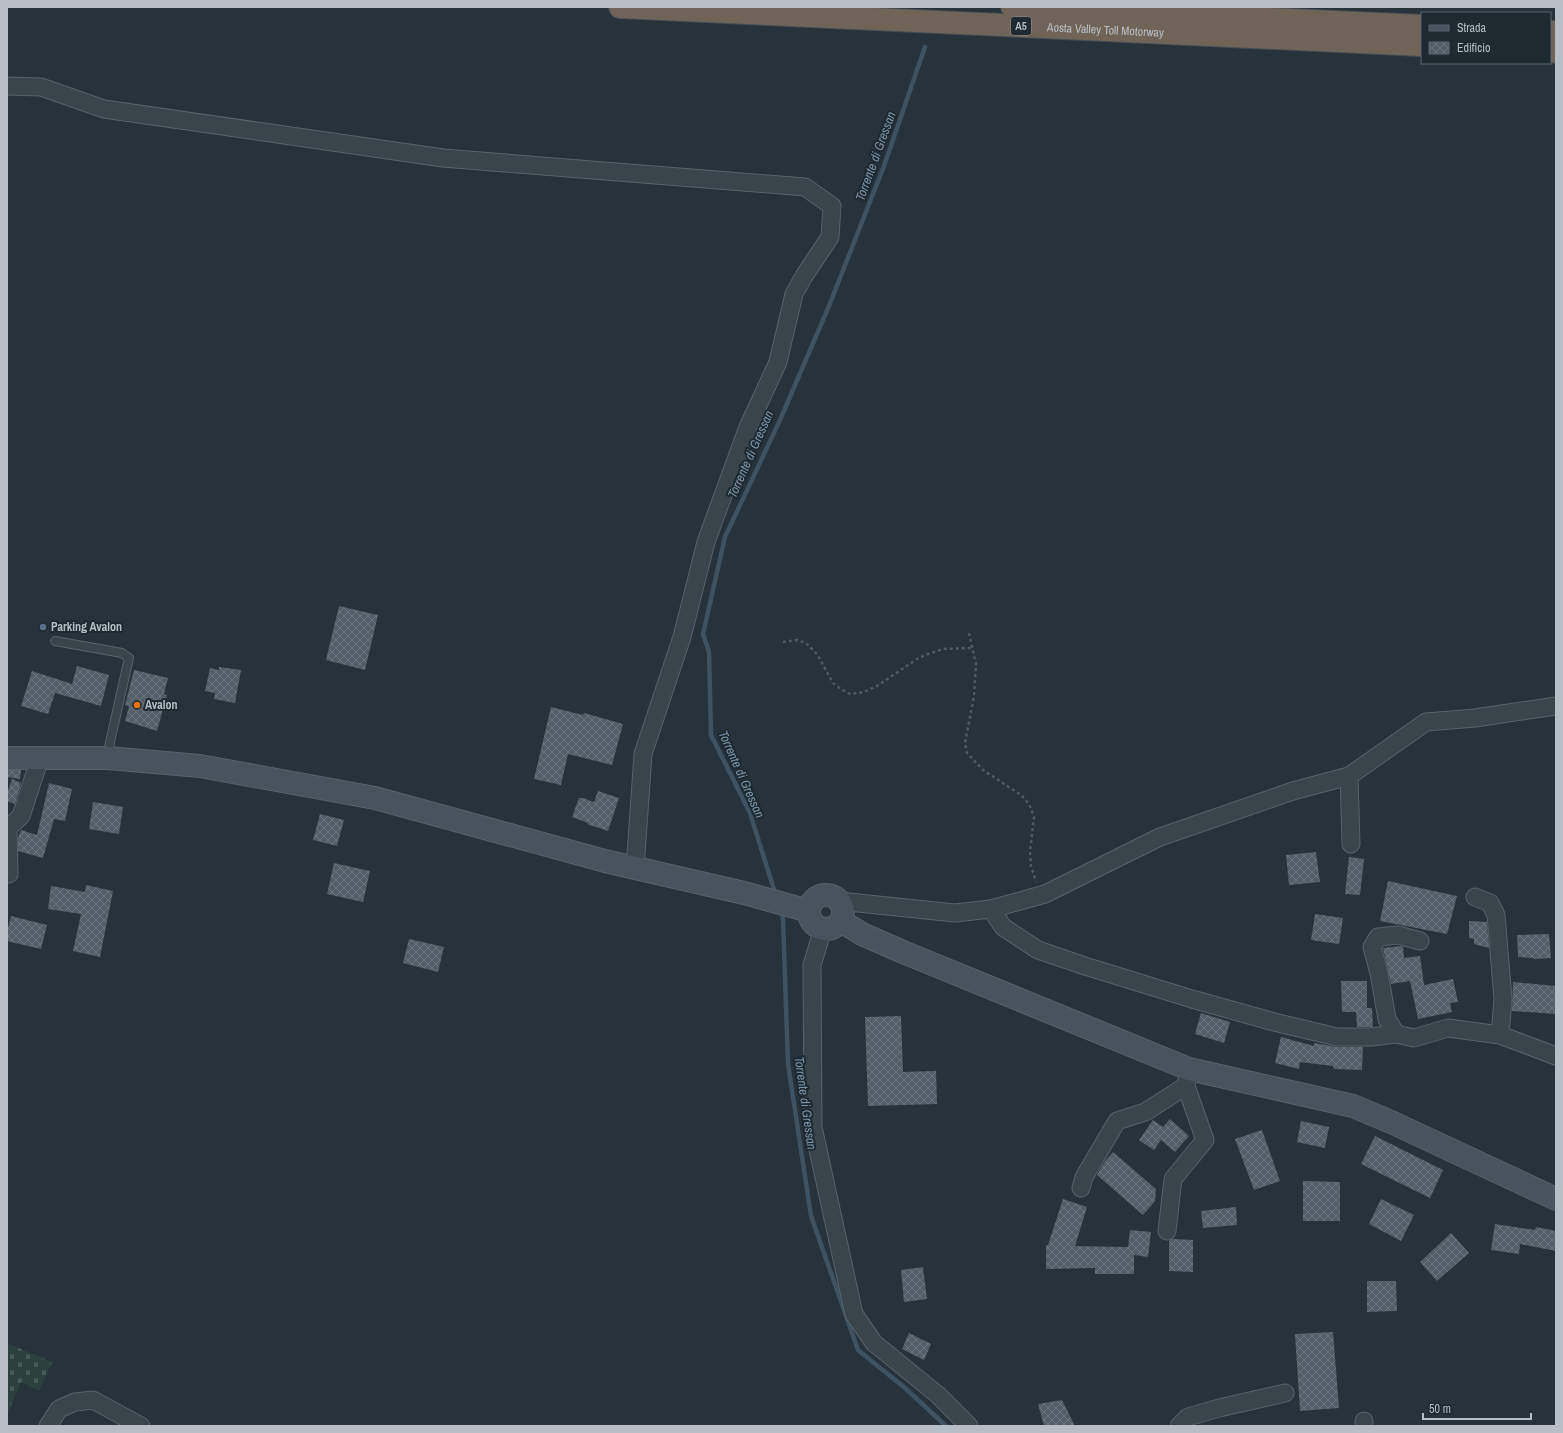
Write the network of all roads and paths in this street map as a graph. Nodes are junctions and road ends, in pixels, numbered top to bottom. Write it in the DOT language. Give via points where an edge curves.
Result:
graph roads {
  1 [pos="620,7"];
  2 [pos="1012,7"];
  3 [pos="1421,26"];
  4 [pos="1421,45"];
  5 [pos="7,86"];
  6 [pos="969,633"];
  7 [pos="55,641"];
  8 [pos="783,642"];
  9 [pos="972,648"];
  10 [pos="1556,706"];
  11 [pos="7,758"];
  12 [pos="40,758"];
  13 [pos="108,758"];
  14 [pos="1349,776"];
  15 [pos="1351,844"];
  16 [pos="635,869"];
  17 [pos="9,874"];
  18 [pos="1045,894"];
  19 [pos="1475,897"];
  20 [pos="991,909"];
  21 [pos="809,911"];
  22 [pos="834,917"];
  23 [pos="1420,941"];
  24 [pos="1396,1034"];
  25 [pos="1500,1036"];
  26 [pos="1556,1056"];
  27 [pos="1188,1077"];
  28 [pos="1081,1188"];
  29 [pos="1556,1199"];
  30 [pos="1167,1231"];
  31 [pos="1285,1393"];
  32 [pos="48,1426"];
  33 [pos="140,1426"];
  34 [pos="969,1426"];
  35 [pos="1179,1426"];
  1 -- 4 [label="highway, Aosta Valley Toll Motorway / A5"];
  2 -- 3 [label="highway, Aosta Valley Toll Motorway / A5"];
  5 -- 16 [label="street" via="40,87 104,109 443,158 805,187 832,206 830,237 794,294 778,362 748,427 706,542 682,637 644,754"];
  6 -- 9 [label="path"];
  7 -- 13 [label="lane" via="122,653 129,658"];
  8 -- 9 [label="path" via="797,640 806,643 817,654 833,683 850,694 864,692 877,686 925,655 943,649"];
  9 -- 18 [label="path" via="976,664 974,696 965,743 967,753 983,770 1021,795 1029,804 1034,817 1031,866 1036,881"];
  10 -- 14 [label="street" via="1426,722"];
  11 -- 12 [label="main road"];
  12 -- 13 [label="main road"];
  12 -- 17 [label="street" via="21,816 8,828"];
  13 -- 16 [label="main road" via="200,766 375,798"];
  14 -- 15 [label="street"];
  14 -- 18 [label="street" via="1293,791 1160,837"];
  16 -- 21 [label="main road" via="744,893"];
  18 -- 20 [label="street"];
  19 -- 25 [label="street" via="1490,903 1496,915 1503,999"];
  20 -- 22 [label="street" via="955,913"];
  20 -- 24 [label="street" via="1003,927 1038,950 1108,973 1274,1022 1337,1037"];
  21 -- 22 [label="main road" via="812,922"];
  21 -- 22 [label="main road" via="812,902 820,896 830,896"];
  22 -- 27 [label="main road" via="862,934"];
  22 -- 34 [label="street" via="812,965 813,1127 854,1314 874,1343 938,1395"];
  23 -- 24 [label="street" via="1398,935 1378,937 1372,947 1387,1019"];
  24 -- 25 [label="street" via="1414,1038 1448,1028"];
  25 -- 26 [label="street"];
  27 -- 28 [label="street" via="1145,1112 1117,1121 1084,1177"];
  27 -- 29 [label="main road" via="1353,1106"];
  27 -- 30 [label="street" via="1205,1140 1173,1178"];
  31 -- 35 [label="street" via="1188,1417"];
  32 -- 33 [label="street" via="59,1409 75,1402 93,1400"];
}
